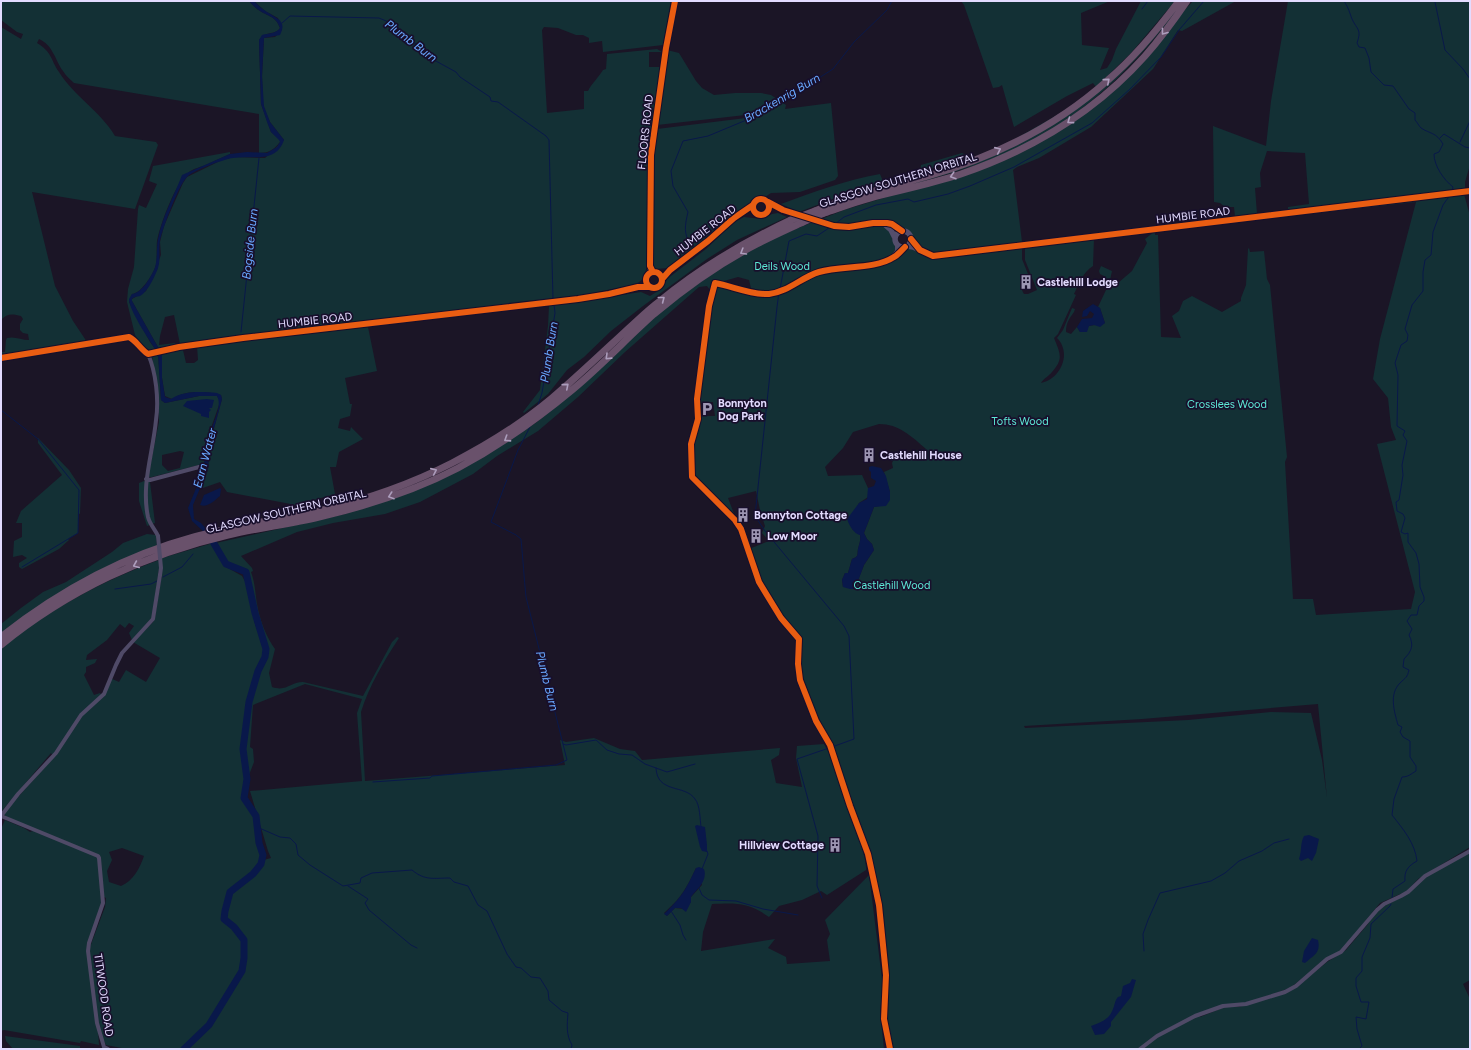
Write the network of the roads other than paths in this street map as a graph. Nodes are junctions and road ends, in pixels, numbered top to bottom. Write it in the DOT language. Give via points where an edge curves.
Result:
graph roads {
  1 [pos="674,1"];
  2 [pos="1179,1"];
  3 [pos="1188,1"];
  4 [pos="1470,191"];
  5 [pos="768,202"];
  6 [pos="753,205"];
  7 [pos="783,210"];
  8 [pos="740,214"];
  9 [pos="756,214"];
  10 [pos="766,214"];
  11 [pos="881,222"];
  12 [pos="902,231"];
  13 [pos="895,238"];
  14 [pos="911,239"];
  15 [pos="897,245"];
  16 [pos="906,246"];
  17 [pos="920,250"];
  18 [pos="888,260"];
  19 [pos="670,270"];
  20 [pos="651,274"];
  21 [pos="662,278"];
  22 [pos="638,287"];
  23 [pos="650,287"];
  24 [pos="151,353"];
  25 [pos="1,358"];
  26 [pos="199,467"];
  27 [pos="146,479"];
  28 [pos="1,637"];
  29 [pos="1,645"];
  30 [pos="1,816"];
  31 [pos="1470,851"];
  32 [pos="108,1049"];
  33 [pos="890,1049"];
  34 [pos="1140,1049"];
  1 -- 20 [label="street, FLOORS ROAD" via="651,155"];
  28 -- 2 [label="highway, GLASGOW SOUTHERN ORBITAL, one-way, bridge" via="47,604 89,580 166,545 374,495 436,470 476,450 550,400 658,302 718,258 739,246 791,220 845,199 955,167 1038,131 1078,105 1120,70"];
  3 -- 29 [label="highway, GLASGOW SOUTHERN ORBITAL, one-way, bridge" via="1127,74 1064,126 1014,153 962,173 868,198 803,222 756,244 722,264 654,314 584,379 527,426 458,468 413,489 356,508 228,535 165,553 94,584 42,615"];
  4 -- 17 [label="street, HUMBIE ROAD" via="933,256"];
  5 -- 6 [label="street" via="759,199"];
  5 -- 7 [label="street"];
  5 -- 10 [label="street"];
  6 -- 8 [label="street, HUMBIE ROAD"];
  6 -- 9 [label="street"];
  7 -- 10 [label="street" via="774,210"];
  7 -- 11 [label="street" via="834,226 849,227"];
  8 -- 9 [label="street, HUMBIE ROAD"];
  8 -- 19 [label="street, HUMBIE ROAD"];
  9 -- 10 [label="street"];
  11 -- 12 [label="street" via="892,224"];
  11 -- 13 [label="street" via="889,227"];
  12 -- 13 [label="street" via="897,233"];
  12 -- 14 [label="street" via="908,233"];
  13 -- 15 [label="street"];
  14 -- 16 [label="street"];
  14 -- 17 [label="street"];
  15 -- 16 [label="street, HUMBIE ROAD"];
  15 -- 18 [label="street" via="897,251"];
  16 -- 17 [label="street, HUMBIE ROAD"];
  16 -- 18 [label="street" via="898,255"];
  18 -- 33 [label="street" via="832,268 768,294 715,283 698,399 698,419 691,444 692,477 741,529 759,582 781,618 799,639 800,680 816,721 830,745 868,854 879,905 886,975 884,1019"];
  19 -- 20 [label="street, HUMBIE ROAD"];
  19 -- 21 [label="street, HUMBIE ROAD"];
  20 -- 21 [label="street"];
  20 -- 22 [label="street"];
  20 -- 23 [label="street" via="647,283"];
  21 -- 23 [label="street" via="660,286"];
  22 -- 23 [label="street, HUMBIE ROAD"];
  22 -- 24 [label="street, HUMBIE ROAD" via="578,299 243,338"];
  24 -- 25 [label="street" via="143,350 135,340 124,337"];
  24 -- 27 [label="street, TITWOOD ROAD" via="157,414"];
  26 -- 27 [label="street"];
  27 -- 30 [label="street, TITWOOD ROAD, bridge" via="147,513 158,536 161,568 153,619 122,653 104,694 81,715 56,753"];
  30 -- 32 [label="street, TITWOOD ROAD" via="99,858 103,903 88,951 97,1023 104,1048"];
  31 -- 34 [label="street" via="1425,876 1401,896 1384,904 1341,952 1328,959 1296,986 1246,1004 1223,1006 1195,1016 1157,1036"];
}
